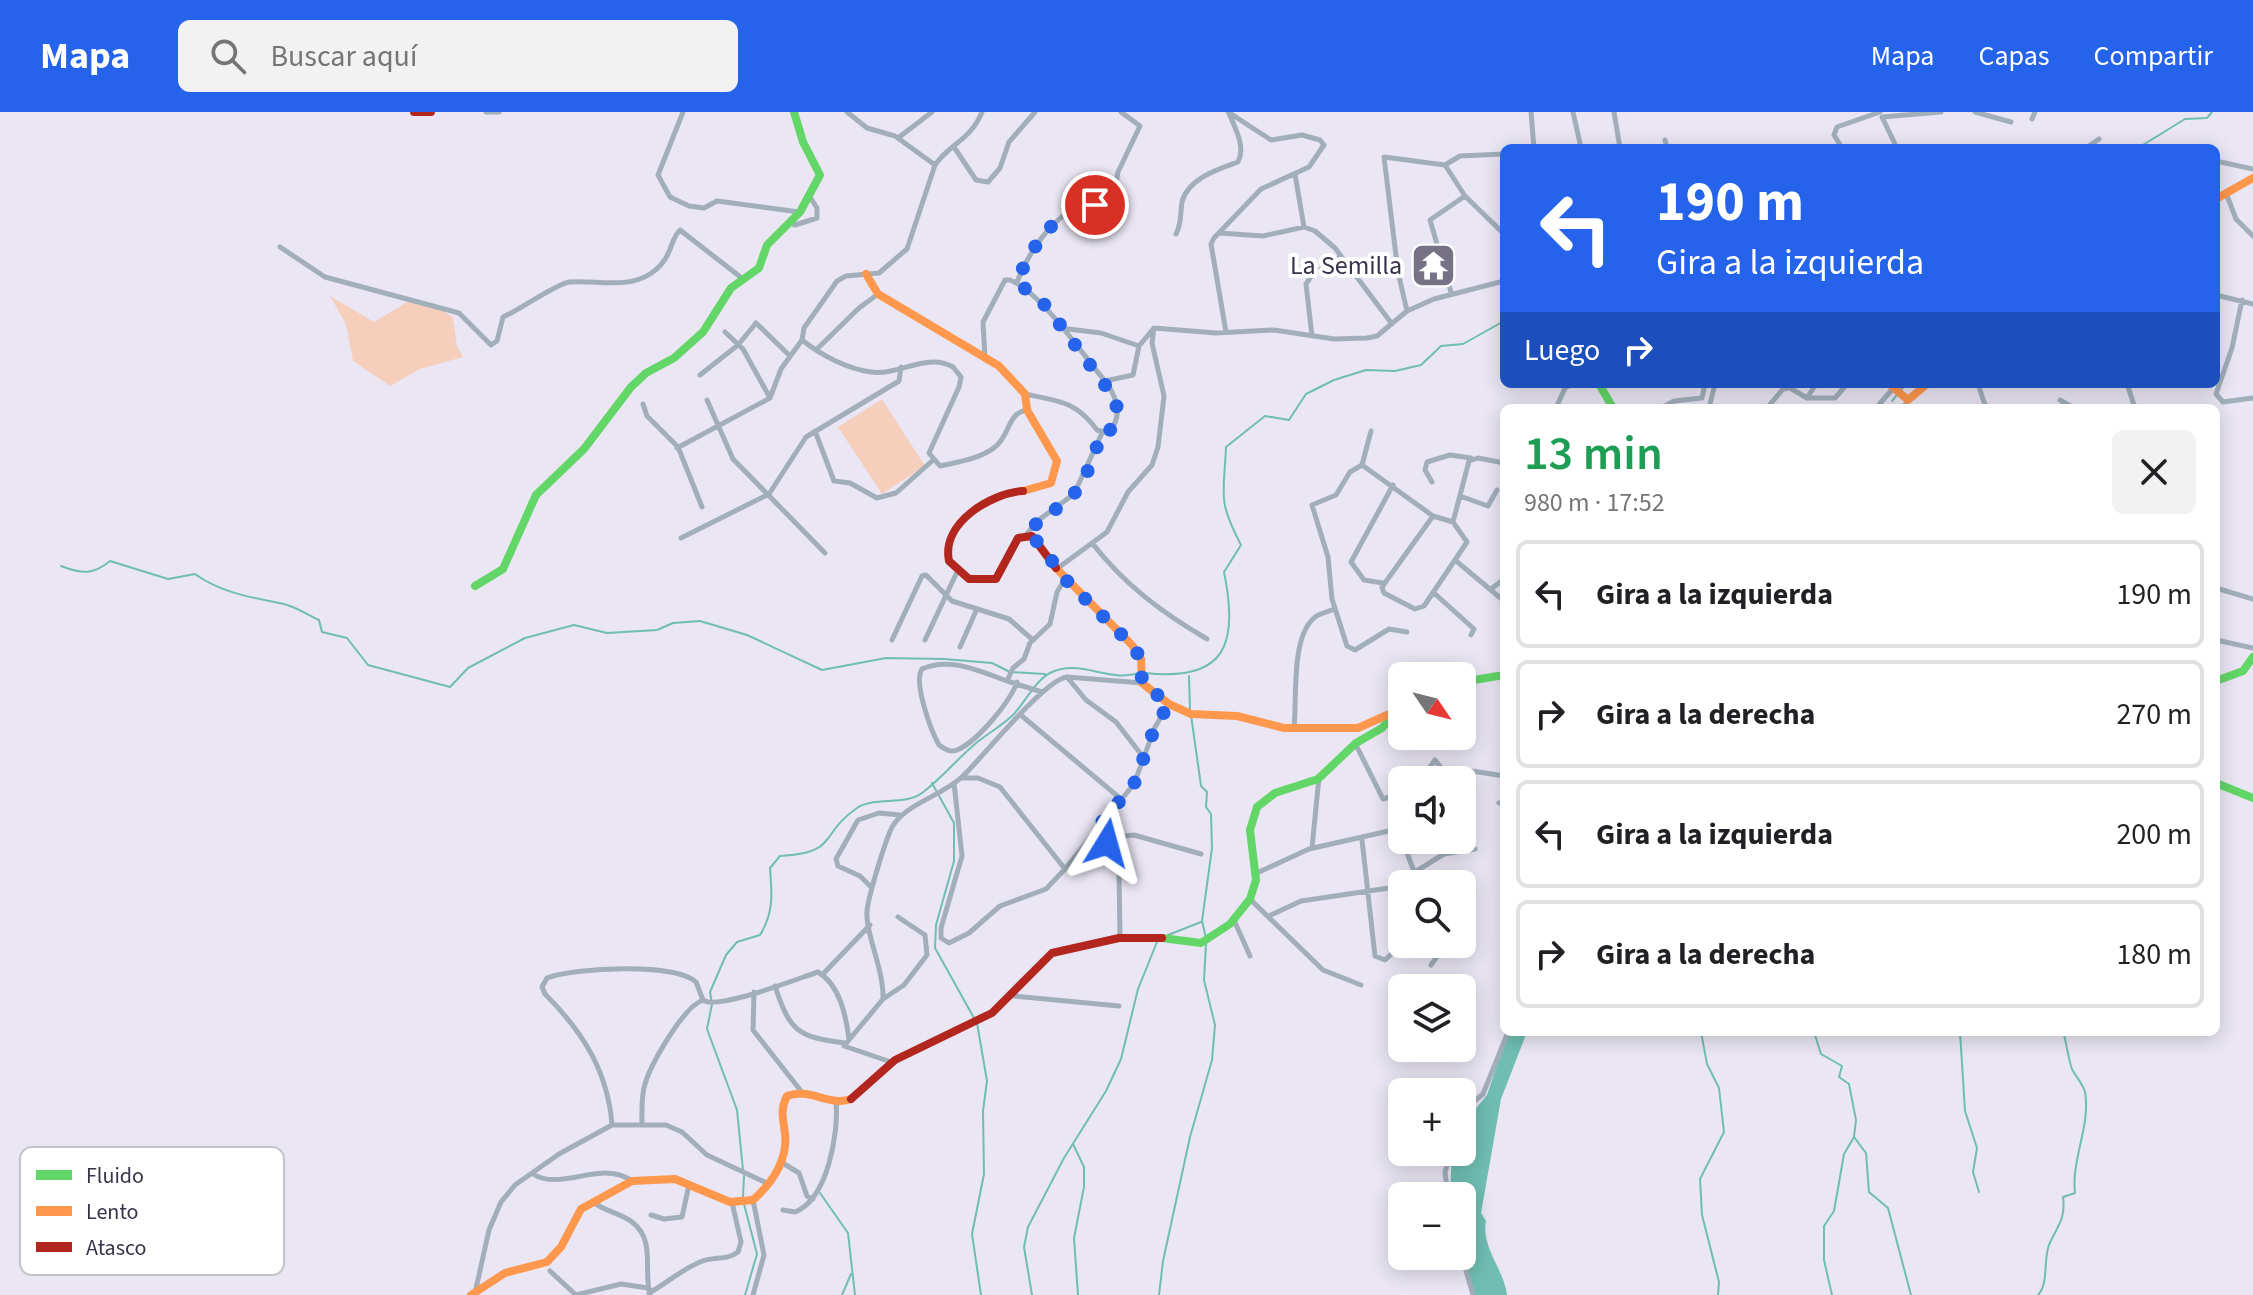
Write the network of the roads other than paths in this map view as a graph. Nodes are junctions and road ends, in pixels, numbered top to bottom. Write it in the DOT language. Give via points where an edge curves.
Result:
graph roads {
  1 [pos="414,112"];
  2 [pos="431,112"];
  3 [pos="486,112"];
  4 [pos="499,112"];
  5 [pos="683,112"];
  6 [pos="794,112"];
  7 [pos="847,112"];
  8 [pos="932,112"];
  9 [pos="982,112"];
  10 [pos="1035,112"];
  11 [pos="1121,112"];
  12 [pos="1229,112"];
  13 [pos="1531,112"];
  14 [pos="1573,112"];
  15 [pos="1614,112"];
  16 [pos="1941,112"];
  17 [pos="1975,112"];
  18 [pos="1880,114"];
  19 [pos="2011,122"];
  20 [pos="898,138"];
  21 [pos="2099,139"];
  22 [pos="1665,140"];
  23 [pos="1534,144"];
  24 [pos="1580,144"];
  25 [pos="1619,144"];
  26 [pos="1666,144"];
  27 [pos="1840,144"];
  28 [pos="1895,144"];
  29 [pos="2092,144"];
  30 [pos="954,147"];
  31 [pos="1500,154"];
  32 [pos="2220,162"];
  33 [pos="935,165"];
  34 [pos="1445,165"];
  35 [pos="2253,169"];
  36 [pos="1295,174"];
  37 [pos="2253,178"];
  38 [pos="2226,193"];
  39 [pos="1465,196"];
  40 [pos="810,197"];
  41 [pos="2220,197"];
  42 [pos="800,212"];
  43 [pos="790,222"];
  44 [pos="1304,227"];
  45 [pos="1500,230"];
  46 [pos="1218,233"];
  47 [pos="1176,234"];
  48 [pos="2253,236"];
  49 [pos="280,247"];
  50 [pos="1341,256"];
  51 [pos="866,274"];
  52 [pos="743,279"];
  53 [pos="1017,282"];
  54 [pos="1500,282"];
  55 [pos="1451,292"];
  56 [pos="878,294"];
  57 [pos="2220,296"];
  58 [pos="2242,300"];
  59 [pos="2253,304"];
  60 [pos="1407,311"];
  61 [pos="1392,324"];
  62 [pos="1060,328"];
  63 [pos="1154,328"];
  64 [pos="725,332"];
  65 [pos="1226,332"];
  66 [pos="1312,336"];
  67 [pos="802,340"];
  68 [pos="738,345"];
  69 [pos="1139,346"];
  70 [pos="816,350"];
  71 [pos="789,355"];
  72 [pos="985,360"];
  73 [pos="901,367"];
  74 [pos="700,375"];
  75 [pos="1105,381"];
  76 [pos="2220,382"];
  77 [pos="1704,388"];
  78 [pos="1790,388"];
  79 [pos="1790,388"];
  80 [pos="1813,388"];
  81 [pos="1845,388"];
  82 [pos="2218,388"];
  83 [pos="1025,394"];
  84 [pos="770,398"];
  85 [pos="1807,398"];
  86 [pos="2253,398"];
  87 [pos="707,400"];
  88 [pos="2060,400"];
  89 [pos="643,404"];
  90 [pos="1668,404"];
  91 [pos="1770,404"];
  92 [pos="2067,404"];
  93 [pos="1027,410"];
  94 [pos="719,426"];
  95 [pos="815,431"];
  96 [pos="1371,431"];
  97 [pos="1102,433"];
  98 [pos="677,448"];
  99 [pos="1472,458"];
  100 [pos="932,461"];
  101 [pos="1500,462"];
  102 [pos="1362,465"];
  103 [pos="1432,482"];
  104 [pos="1393,485"];
  105 [pos="1497,490"];
  106 [pos="769,494"];
  107 [pos="1460,496"];
  108 [pos="702,507"];
  109 [pos="1433,516"];
  110 [pos="1453,522"];
  111 [pos="1027,534"];
  112 [pos="681,538"];
  113 [pos="1092,543"];
  114 [pos="825,553"];
  115 [pos="1455,560"];
  116 [pos="1058,568"];
  117 [pos="957,572"];
  118 [pos="1065,579"];
  119 [pos="1500,582"];
  120 [pos="1383,583"];
  121 [pos="475,586"];
  122 [pos="1491,589"];
  123 [pos="2220,589"];
  124 [pos="1434,593"];
  125 [pos="946,596"];
  126 [pos="1500,597"];
  127 [pos="2253,599"];
  128 [pos="1335,609"];
  129 [pos="976,611"];
  130 [pos="1407,632"];
  131 [pos="1471,635"];
  132 [pos="1207,639"];
  133 [pos="892,640"];
  134 [pos="925,640"];
  135 [pos="1033,640"];
  136 [pos="2220,641"];
  137 [pos="960,647"];
  138 [pos="2253,648"];
  139 [pos="2253,657"];
  140 [pos="1500,676"];
  141 [pos="1067,677"];
  142 [pos="1008,679"];
  143 [pos="1476,680"];
  144 [pos="2220,680"];
  145 [pos="1017,682"];
  146 [pos="1142,683"];
  147 [pos="1042,692"];
  148 [pos="1169,704"];
  149 [pos="1388,713"];
  150 [pos="1022,716"];
  151 [pos="1388,721"];
  152 [pos="1294,728"];
  153 [pos="1355,743"];
  154 [pos="1145,759"];
  155 [pos="1476,772"];
  156 [pos="1500,775"];
  157 [pos="1319,777"];
  158 [pos="961,778"];
  159 [pos="954,783"];
  160 [pos="2220,785"];
  161 [pos="1388,797"];
  162 [pos="2253,798"];
  163 [pos="1121,799"];
  164 [pos="900,815"];
  165 [pos="1097,828"];
  166 [pos="1388,832"];
  167 [pos="1104,838"];
  168 [pos="1362,840"];
  169 [pos="1312,848"];
  170 [pos="1201,854"];
  171 [pos="1444,854"];
  172 [pos="1065,869"];
  173 [pos="1421,870"];
  174 [pos="1257,873"];
  175 [pos="1388,888"];
  176 [pos="873,889"];
  177 [pos="1367,889"];
  178 [pos="1250,899"];
  179 [pos="1271,915"];
  180 [pos="898,917"];
  181 [pos="1234,920"];
  182 [pos="870,925"];
  183 [pos="1120,938"];
  184 [pos="1250,956"];
  185 [pos="1388,957"];
  186 [pos="1436,958"];
  187 [pos="1431,965"];
  188 [pos="823,974"];
  189 [pos="1361,985"];
  190 [pos="775,986"];
  191 [pos="754,992"];
  192 [pos="1014,996"];
  193 [pos="883,999"];
  194 [pos="703,1000"];
  195 [pos="1119,1006"];
  196 [pos="1506,1036"];
  197 [pos="847,1042"];
  198 [pos="891,1062"];
  199 [pos="801,1091"];
  200 [pos="1476,1100"];
  201 [pos="836,1101"];
  202 [pos="642,1123"];
  203 [pos="612,1125"];
  204 [pos="781,1162"];
  205 [pos="532,1174"];
  206 [pos="632,1181"];
  207 [pos="769,1184"];
  208 [pos="689,1185"];
  209 [pos="813,1199"];
  210 [pos="752,1200"];
  211 [pos="592,1202"];
  212 [pos="736,1203"];
  213 [pos="783,1210"];
  214 [pos="651,1215"];
  215 [pos="1466,1270"];
  216 [pos="550,1271"];
  217 [pos="649,1292"];
  218 [pos="473,1294"];
  219 [pos="753,1295"];
  220 [pos="1473,1295"];
  1 -- 2 [label="street"];
  3 -- 4 [label="street"];
  5 -- 42 [label="street" via="658,175 670,197 704,208 717,201"];
  6 -- 40 [label="street" via="820,175"];
  7 -- 20 [label="street" via="867,128"];
  8 -- 20 [label="street"];
  9 -- 30 [label="street"];
  10 -- 30 [label="street" via="1009,142 1000,168 988,182 976,180"];
  11 -- 53 [label="street" via="1140,126 1118,172 1112,206 1084,205 1062,216 1035,248"];
  12 -- 36 [label="street" via="1271,140 1302,135 1322,141 1315,161"];
  12 -- 47 [label="street" via="1242,156 1194,184 1182,203"];
  13 -- 23 [label="street"];
  14 -- 24 [label="street"];
  15 -- 25 [label="street"];
  16 -- 18 [label="street"];
  17 -- 19 [label="street"];
  18 -- 27 [label="street" via="1837,127 1834,135"];
  18 -- 28 [label="street"];
  20 -- 33 [label="street"];
  21 -- 29 [label="street"];
  22 -- 26 [label="street"];
  30 -- 33 [label="street"];
  31 -- 34 [label="street" via="1460,156"];
  32 -- 35 [label="street"];
  33 -- 51 [label="street" via="907,249 889,268"];
  34 -- 39 [label="street"];
  34 -- 60 [label="street" via="1384,157"];
  36 -- 44 [label="street"];
  36 -- 46 [label="street" via="1267,184"];
  37 -- 38 [label="street"];
  38 -- 41 [label="street"];
  38 -- 48 [label="street" via="2236,219"];
  39 -- 45 [label="street"];
  39 -- 55 [label="street" via="1430,220"];
  40 -- 42 [label="street"];
  40 -- 43 [label="street" via="817,218"];
  42 -- 43 [label="street"];
  43 -- 52 [label="street" via="767,245 759,268"];
  44 -- 46 [label="street" via="1263,236"];
  44 -- 50 [label="street"];
  46 -- 65 [label="street" via="1211,244"];
  49 -- 52 [label="street" via="325,277 459,313 491,345 503,317 558,285 629,282 653,272 673,250 680,230"];
  50 -- 61 [label="street"];
  50 -- 66 [label="street" via="1306,284"];
  51 -- 56 [label="street"];
  51 -- 67 [label="street" via="837,281 818,304"];
  52 -- 121 [label="street" via="731,288 703,332 631,387 584,449 543,486 503,569"];
  53 -- 62 [label="street" via="1046,306"];
  53 -- 72 [label="street" via="1005,280 983,322"];
  54 -- 55 [label="street"];
  55 -- 60 [label="street"];
  56 -- 70 [label="street"];
  56 -- 72 [label="street"];
  57 -- 58 [label="street"];
  58 -- 59 [label="street"];
  58 -- 76 [label="street"];
  60 -- 61 [label="street"];
  61 -- 66 [label="street" via="1367,338"];
  62 -- 69 [label="street" via="1101,333"];
  62 -- 75 [label="street"];
  63 -- 65 [label="street"];
  63 -- 69 [label="street"];
  63 -- 113 [label="street" via="1152,343 1164,396 1158,447 1152,465 1128,492 1112,524"];
  64 -- 68 [label="street"];
  65 -- 66 [label="street" via="1274,330"];
  67 -- 70 [label="street"];
  67 -- 71 [label="street"];
  68 -- 71 [label="street" via="756,323"];
  68 -- 74 [label="street"];
  68 -- 84 [label="street"];
  69 -- 75 [label="street" via="1133,375"];
  70 -- 73 [label="street" via="872,372"];
  71 -- 84 [label="street"];
  72 -- 83 [label="street" via="999,366"];
  73 -- 95 [label="street" via="899,381"];
  73 -- 100 [label="street" via="945,363 961,377 929,453"];
  75 -- 97 [label="street" via="1117,407 1112,429"];
  77 -- 90 [label="street" via="1702,398"];
  78 -- 85 [label="street"];
  79 -- 91 [label="street"];
  80 -- 85 [label="street"];
  81 -- 85 [label="street" via="1839,397"];
  82 -- 86 [label="street" via="2223,402"];
  83 -- 93 [label="street"];
  83 -- 97 [label="street" via="1084,411"];
  84 -- 94 [label="street"];
  87 -- 94 [label="street"];
  88 -- 92 [label="street"];
  89 -- 98 [label="street" via="647,416"];
  93 -- 100 [label="street" via="1013,417 992,450 940,466"];
  93 -- 117 [label="street" via="1057,461 1051,483 1011,489 979,507 949,541"];
  94 -- 98 [label="street"];
  94 -- 106 [label="street" via="733,459"];
  95 -- 100 [label="street" via="834,481 850,483 877,498 896,493"];
  95 -- 106 [label="street" via="798,446"];
  96 -- 102 [label="street"];
  97 -- 111 [label="street" via="1074,494"];
  98 -- 108 [label="street"];
  99 -- 101 [label="street"];
  99 -- 103 [label="street" via="1434,457 1425,470"];
  99 -- 107 [label="street"];
  102 -- 104 [label="street"];
  102 -- 128 [label="street" via="1350,472 1336,495 1312,505 1328,557"];
  104 -- 109 [label="street"];
  104 -- 120 [label="street" via="1351,562 1364,580"];
  105 -- 107 [label="street" via="1488,506"];
  106 -- 112 [label="street"];
  106 -- 114 [label="street"];
  107 -- 110 [label="street"];
  109 -- 110 [label="street"];
  109 -- 120 [label="street"];
  110 -- 115 [label="street" via="1467,542"];
  111 -- 116 [label="street"];
  111 -- 117 [label="street" via="1018,538 996,579 977,583"];
  113 -- 116 [label="street"];
  113 -- 132 [label="street" via="1139,595"];
  115 -- 122 [label="street"];
  115 -- 124 [label="street"];
  116 -- 118 [label="street"];
  117 -- 125 [label="street"];
  118 -- 135 [label="street" via="1050,624"];
  118 -- 146 [label="street" via="1132,645 1141,659"];
  119 -- 122 [label="street"];
  120 -- 124 [label="street" via="1384,593 1415,609"];
  122 -- 126 [label="street"];
  123 -- 127 [label="street"];
  124 -- 131 [label="street" via="1474,629"];
  125 -- 129 [label="street"];
  125 -- 133 [label="street" via="922,576"];
  125 -- 134 [label="street"];
  128 -- 130 [label="street" via="1351,649 1386,630"];
  128 -- 152 [label="street" via="1316,616 1303,634"];
  129 -- 135 [label="street" via="1009,619"];
  129 -- 137 [label="street"];
  135 -- 142 [label="street"];
  136 -- 138 [label="street"];
  139 -- 144 [label="street" via="2243,671"];
  140 -- 143 [label="street"];
  141 -- 146 [label="street"];
  141 -- 147 [label="street"];
  141 -- 154 [label="street" via="1086,700 1116,722"];
  142 -- 145 [label="street"];
  142 -- 145 [label="street" via="972,668 922,669 920,691 939,745 959,749 1002,710"];
  145 -- 147 [label="street"];
  146 -- 148 [label="street"];
  147 -- 150 [label="street"];
  148 -- 152 [label="street" via="1191,714 1237,716"];
  148 -- 154 [label="street"];
  149 -- 152 [label="street" via="1358,728"];
  150 -- 158 [label="street"];
  150 -- 163 [label="street"];
  151 -- 153 [label="street"];
  153 -- 157 [label="street"];
  153 -- 161 [label="street" via="1383,799"];
  154 -- 163 [label="street"];
  155 -- 156 [label="street"];
  157 -- 169 [label="street"];
  157 -- 174 [label="street" via="1274,793 1258,805 1251,837"];
  158 -- 159 [label="street"];
  158 -- 172 [label="street" via="1000,787"];
  159 -- 164 [label="street"];
  159 -- 172 [label="street" via="962,856 941,928 944,942 964,936 1000,906 1046,889"];
  160 -- 162 [label="street"];
  163 -- 165 [label="street"];
  164 -- 176 [label="street"];
  164 -- 176 [label="street" via="879,813 858,820 836,859 838,866"];
  165 -- 167 [label="street"];
  165 -- 172 [label="street"];
  166 -- 168 [label="street"];
  167 -- 170 [label="street" via="1134,835"];
  167 -- 183 [label="street" via="1119,872"];
  168 -- 169 [label="street"];
  168 -- 177 [label="street"];
  169 -- 174 [label="street"];
  171 -- 173 [label="street"];
  174 -- 178 [label="street"];
  175 -- 177 [label="street"];
  176 -- 182 [label="street" via="867,908"];
  177 -- 179 [label="street" via="1301,901"];
  177 -- 185 [label="street" via="1375,956"];
  178 -- 179 [label="street"];
  178 -- 181 [label="street"];
  179 -- 189 [label="street" via="1323,970"];
  180 -- 193 [label="street" via="925,935 927,955 904,985"];
  181 -- 183 [label="street" via="1217,936 1196,944"];
  181 -- 184 [label="street"];
  182 -- 188 [label="street"];
  182 -- 193 [label="street"];
  183 -- 192 [label="street" via="1051,954"];
  186 -- 187 [label="street"];
  188 -- 190 [label="street"];
  188 -- 197 [label="street" via="846,1015"];
  190 -- 191 [label="street"];
  190 -- 197 [label="street" via="795,1029 809,1037"];
  191 -- 194 [label="street" via="712,1004"];
  191 -- 199 [label="street" via="753,1030"];
  192 -- 195 [label="street"];
  192 -- 198 [label="street"];
  193 -- 197 [label="street"];
  194 -- 202 [label="street" via="686,1013 648,1076"];
  194 -- 203 [label="street" via="693,979 665,970 594,969 545,980 545,994 585,1037"];
  196 -- 200 [label="street"];
  197 -- 198 [label="street" via="847,1048"];
  198 -- 201 [label="street" via="856,1096"];
  199 -- 201 [label="street"];
  199 -- 204 [label="street" via="787,1096 781,1108 786,1143"];
  201 -- 209 [label="street" via="838,1131"];
  202 -- 203 [label="street"];
  202 -- 207 [label="street" via="682,1132 707,1155"];
  203 -- 205 [label="street"];
  204 -- 207 [label="street"];
  204 -- 209 [label="street" via="799,1173"];
  205 -- 206 [label="street" via="550,1178 618,1173"];
  205 -- 218 [label="street" via="515,1185 495,1211"];
  206 -- 208 [label="street" via="661,1178"];
  206 -- 211 [label="street"];
  207 -- 210 [label="street"];
  208 -- 212 [label="street"];
  208 -- 214 [label="street" via="682,1217"];
  209 -- 213 [label="street" via="795,1212"];
  210 -- 212 [label="street"];
  210 -- 219 [label="street" via="764,1255"];
  211 -- 217 [label="street" via="642,1231"];
  211 -- 218 [label="street" via="575,1215 551,1259 505,1273"];
  212 -- 217 [label="street" via="738,1252 676,1272"];
  215 -- 220 [label="street"];
  216 -- 217 [label="street" via="578,1295 621,1284"];
}
